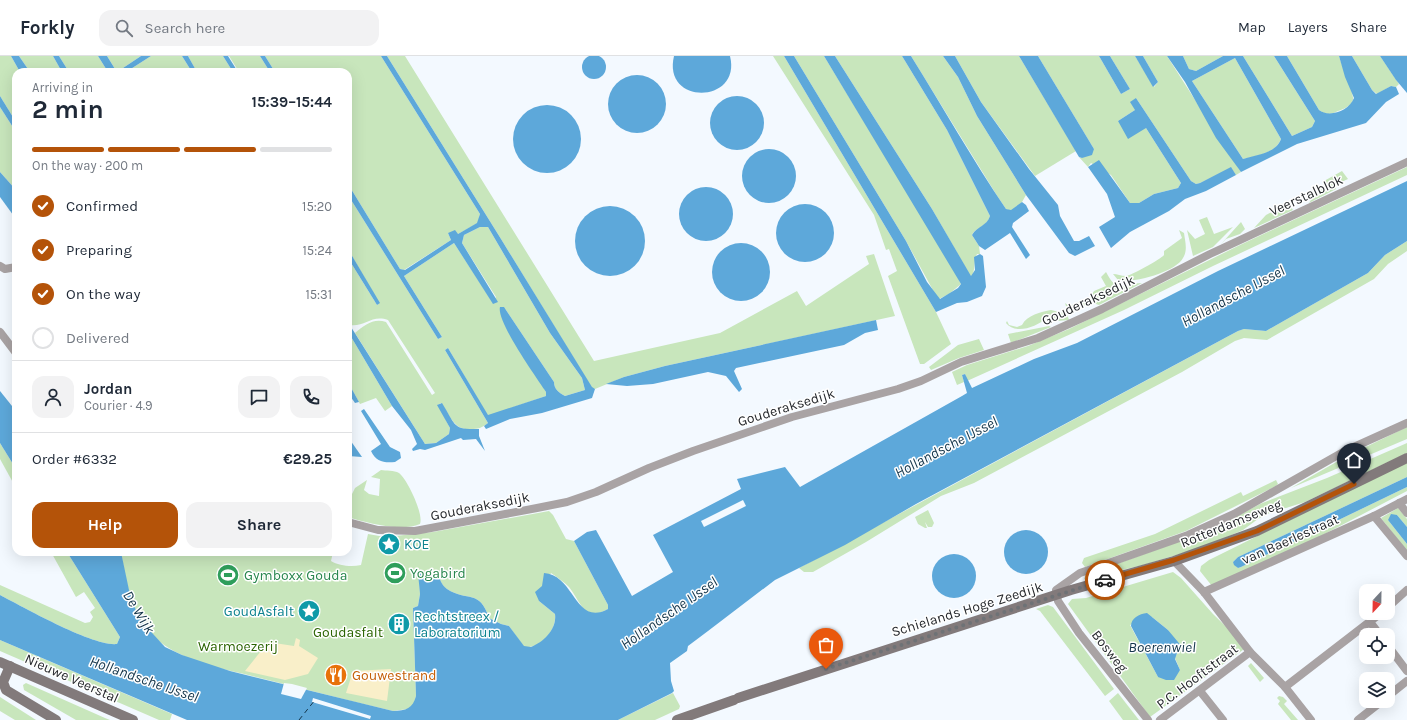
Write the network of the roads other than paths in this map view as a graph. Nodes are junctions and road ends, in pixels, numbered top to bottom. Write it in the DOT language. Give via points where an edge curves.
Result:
graph roads {
  1 [pos="1407,162"];
  2 [pos="1216,251"];
  3 [pos="0,266"];
  4 [pos="12,269"];
  5 [pos="0,332"];
  6 [pos="12,348"];
  7 [pos="1407,423"];
  8 [pos="1407,458"];
  9 [pos="1407,499"];
  10 [pos="1399,503"];
  11 [pos="1407,513"];
  12 [pos="1374,516"];
  13 [pos="352,523"];
  14 [pos="1407,556"];
  15 [pos="1174,560"];
  16 [pos="1407,590"];
  17 [pos="1204,592"];
  18 [pos="1057,595"];
  19 [pos="1395,601"];
  20 [pos="1372,620"];
  21 [pos="1370,622"];
  22 [pos="1375,628"];
  23 [pos="1250,652"];
  24 [pos="1395,655"];
  25 [pos="5,664"];
  26 [pos="1407,671"];
  27 [pos="1407,680"];
  28 [pos="1,681"];
  29 [pos="1285,687"];
  30 [pos="1395,690"];
  31 [pos="1200,691"];
  32 [pos="1373,708"];
  33 [pos="56,720"];
  34 [pos="133,720"];
  35 [pos="677,720"];
  36 [pos="1148,720"];
  37 [pos="1160,720"];
  38 [pos="1223,720"];
  39 [pos="1311,720"];
  40 [pos="1358,720"];
  1 -- 2 [label="street, Veerstalblok"];
  2 -- 13 [label="street, Gouderaksedijk" via="1078,320 1021,344 961,362 898,389 792,417 693,451 567,502 415,530 378,530"];
  3 -- 4 [label="street" via="5,270"];
  5 -- 6 [label="street"];
  7 -- 18 [label="street, Schielands Hoge Zeedijk" via="1340,454 1234,514 1188,535 1080,573 1056,590"];
  8 -- 15 [label="main road, Rotterdamseweg" via="1257,531"];
  9 -- 10 [label="street, van Baerlestraat"];
  10 -- 11 [label="street"];
  10 -- 12 [label="street, van Baerlestraat"];
  12 -- 14 [label="street"];
  12 -- 17 [label="street, van Baerlestraat"];
  15 -- 17 [label="street"];
  15 -- 18 [label="main road, Rotterdamseweg"];
  16 -- 19 [label="street"];
  17 -- 23 [label="street"];
  18 -- 35 [label="main road, Schielands Hoge Zeedijk" via="870,654"];
  18 -- 36 [label="street, Bosweg" via="1058,601 1079,634"];
  20 -- 21 [label="street"];
  21 -- 22 [label="street"];
  21 -- 29 [label="street"];
  23 -- 29 [label="street"];
  23 -- 31 [label="street, P.C. Hooftstraat"];
  24 -- 26 [label="street"];
  25 -- 28 [label="main road"];
  25 -- 34 [label="main road, Nieuwe Veerstal"];
  27 -- 30 [label="street"];
  28 -- 33 [label="main road" via="6,690 14,696"];
  29 -- 39 [label="street"];
  31 -- 37 [label="street, P.C. Hooftstraat"];
  31 -- 38 [label="street"];
  32 -- 40 [label="street"];
}
